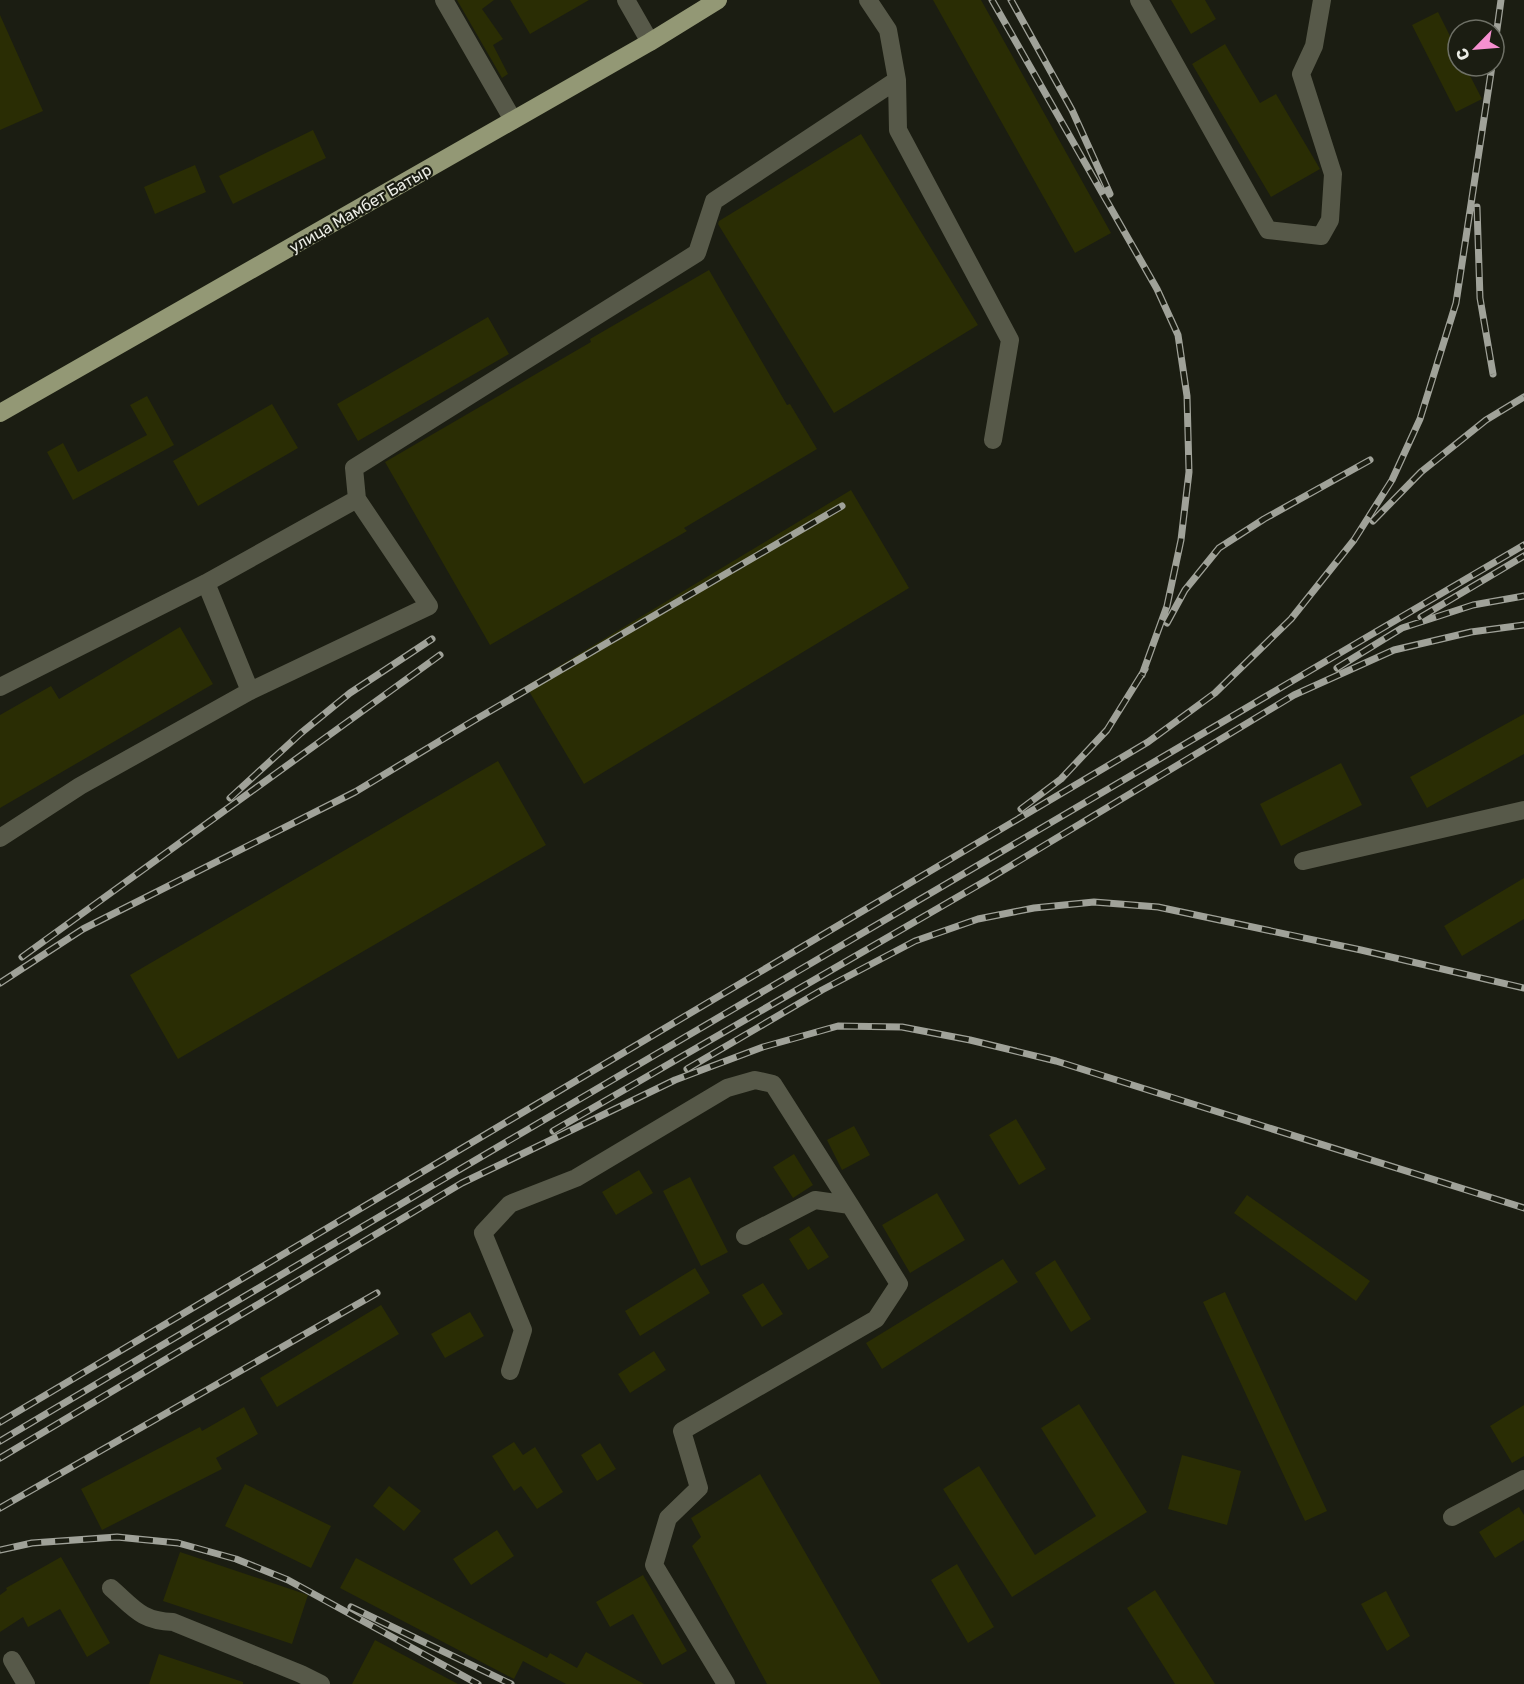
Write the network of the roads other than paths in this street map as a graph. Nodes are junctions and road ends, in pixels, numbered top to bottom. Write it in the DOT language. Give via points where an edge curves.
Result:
graph roads {
  1 [pos="444,0"];
  2 [pos="626,0"];
  3 [pos="868,0"];
  4 [pos="1139,0"];
  5 [pos="1322,0"];
  6 [pos="712,1"];
  7 [pos="650,42"];
  8 [pos="897,80"];
  9 [pos="513,120"];
  10 [pos="0,413"];
  11 [pos="993,440"];
  12 [pos="357,499"];
  13 [pos="206,583"];
  14 [pos="0,687"];
  15 [pos="250,691"];
  16 [pos="1524,810"];
  17 [pos="0,838"];
  18 [pos="1303,861"];
  19 [pos="850,1205"];
  20 [pos="745,1236"];
  21 [pos="510,1371"];
  22 [pos="1524,1479"];
  23 [pos="1452,1517"];
  24 [pos="111,1588"];
  25 [pos="12,1660"];
  26 [pos="26,1684"];
  27 [pos="321,1684"];
  28 [pos="726,1684"];
  1 -- 9 [label="street"];
  2 -- 7 [label="street"];
  3 -- 8 [label="street" via="888,30"];
  4 -- 5 [label="street" via="1268,230 1321,236 1330,220 1334,174 1301,74 1314,46"];
  6 -- 7 [label="main road, улица Мамбет Батыр"];
  7 -- 9 [label="main road, улица Мамбет Батыр"];
  8 -- 11 [label="street" via="898,130 1010,340"];
  8 -- 12 [label="street" via="714,201 697,253 354,468"];
  9 -- 10 [label="main road, улица Мамбет Батыр"];
  12 -- 13 [label="street"];
  12 -- 15 [label="street" via="429,606"];
  13 -- 14 [label="street"];
  13 -- 15 [label="street"];
  15 -- 17 [label="street" via="80,786"];
  16 -- 18 [label="street"];
  19 -- 20 [label="street" via="815,1200"];
  19 -- 21 [label="street" via="773,1084 754,1080 727,1088 576,1178 510,1204 483,1233 523,1330"];
  19 -- 28 [label="street" via="899,1284 876,1319 682,1431 699,1488 668,1518 654,1565"];
  22 -- 23 [label="street"];
  24 -- 27 [label="street" via="143,1617 172,1622"];
  25 -- 26 [label="street"];
}
